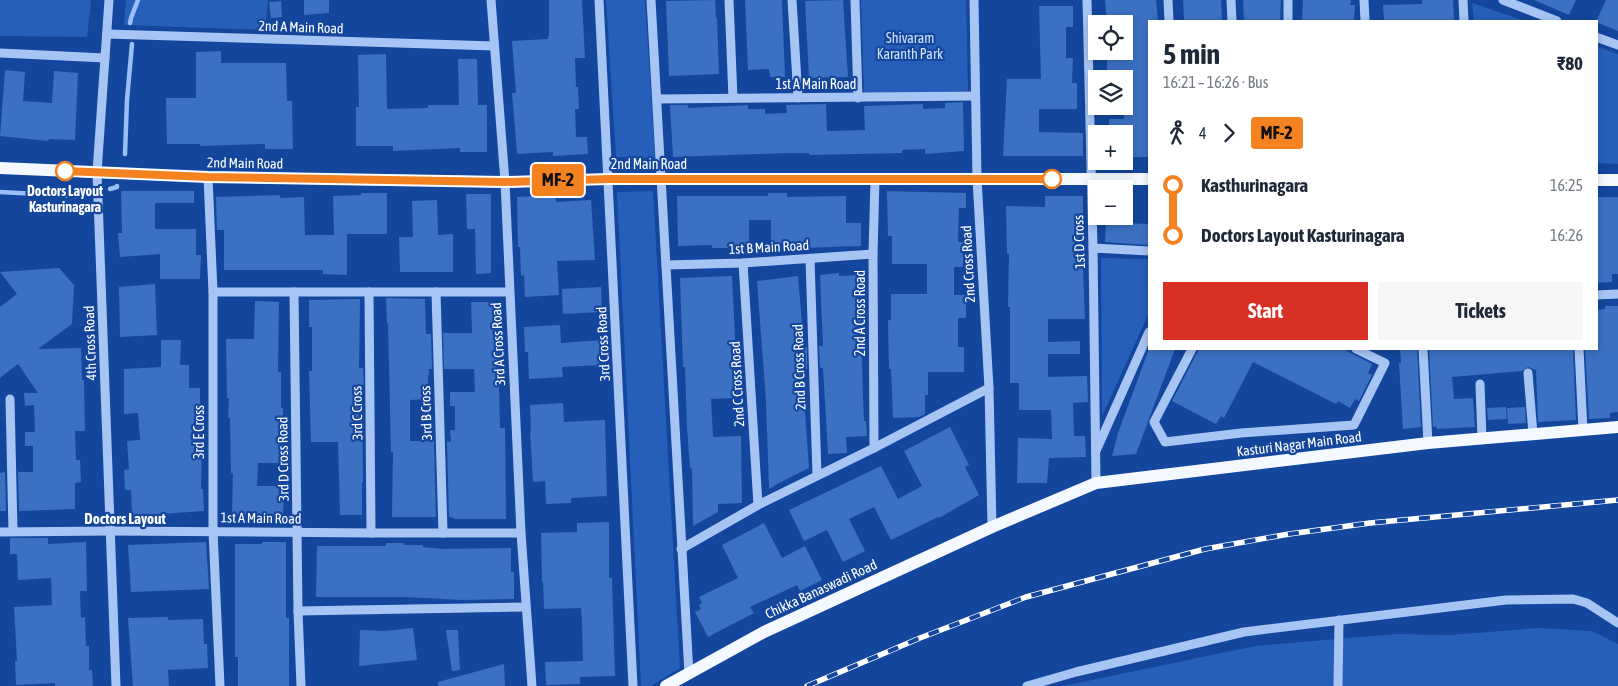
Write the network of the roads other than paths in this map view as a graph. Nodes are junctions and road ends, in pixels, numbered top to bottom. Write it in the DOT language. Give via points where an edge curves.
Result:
graph roads {
  1 [pos="109,0"];
  2 [pos="491,0"];
  3 [pos="600,0"];
  4 [pos="651,0"];
  5 [pos="729,0"];
  6 [pos="792,0"];
  7 [pos="855,0"];
  8 [pos="974,0"];
  9 [pos="1087,0"];
  10 [pos="1168,0"];
  11 [pos="1231,0"];
  12 [pos="1288,0"];
  13 [pos="1364,0"];
  14 [pos="1463,0"];
  15 [pos="1503,0"];
  16 [pos="1169,20"];
  17 [pos="1232,20"];
  18 [pos="1288,20"];
  19 [pos="1365,20"];
  20 [pos="1464,20"];
  21 [pos="1554,20"];
  22 [pos="107,34"];
  23 [pos="1598,38"];
  24 [pos="494,46"];
  25 [pos="1618,46"];
  26 [pos="0,53"];
  27 [pos="105,58"];
  28 [pos="975,96"];
  29 [pos="733,98"];
  30 [pos="798,98"];
  31 [pos="858,98"];
  32 [pos="657,99"];
  33 [pos="0,168"];
  34 [pos="98,172"];
  35 [pos="208,177"];
  36 [pos="609,179"];
  37 [pos="661,179"];
  38 [pos="875,179"];
  39 [pos="977,179"];
  40 [pos="1090,179"];
  41 [pos="1148,180"];
  42 [pos="1598,180"];
  43 [pos="1618,180"];
  44 [pos="505,182"];
  45 [pos="1093,248"];
  46 [pos="1148,251"];
  47 [pos="873,254"];
  48 [pos="810,259"];
  49 [pos="744,263"];
  50 [pos="666,265"];
  51 [pos="212,292"];
  52 [pos="294,292"];
  53 [pos="369,292"];
  54 [pos="436,292"];
  55 [pos="510,292"];
  56 [pos="1618,294"];
  57 [pos="1598,295"];
  58 [pos="1148,334"];
  59 [pos="1191,350"];
  60 [pos="1358,350"];
  61 [pos="1423,350"];
  62 [pos="1579,350"];
  63 [pos="1528,373"];
  64 [pos="1480,384"];
  65 [pos="989,388"];
  66 [pos="10,399"];
  67 [pos="1618,427"];
  68 [pos="1583,430"];
  69 [pos="1533,434"];
  70 [pos="1482,439"];
  71 [pos="1428,443"];
  72 [pos="874,448"];
  73 [pos="1095,454"];
  74 [pos="817,475"];
  75 [pos="1096,483"];
  76 [pos="758,505"];
  77 [pos="992,527"];
  78 [pos="13,531"];
  79 [pos="110,531"];
  80 [pos="213,531"];
  81 [pos="0,532"];
  82 [pos="298,533"];
  83 [pos="521,533"];
  84 [pos="372,534"];
  85 [pos="443,534"];
  86 [pos="681,549"];
  87 [pos="525,607"];
  88 [pos="298,611"];
  89 [pos="1339,620"];
  90 [pos="1618,623"];
  91 [pos="689,674"];
  92 [pos="116,686"];
  93 [pos="220,686"];
  94 [pos="301,686"];
  95 [pos="532,686"];
  96 [pos="633,686"];
  97 [pos="666,686"];
  98 [pos="1027,686"];
  99 [pos="1338,686"];
  1 -- 22 [label="street, 4th Cross Road"];
  2 -- 24 [label="street, 3rd A Cross Road"];
  3 -- 36 [label="street, 3rd Cross Road"];
  4 -- 32 [label="street"];
  5 -- 29 [label="street"];
  6 -- 30 [label="street"];
  7 -- 31 [label="street"];
  8 -- 28 [label="street, 2nd Cross Road"];
  9 -- 40 [label="street, 1st D Cross"];
  10 -- 16 [label="street"];
  11 -- 17 [label="street"];
  12 -- 18 [label="street"];
  13 -- 19 [label="street"];
  14 -- 20 [label="street"];
  15 -- 21 [label="street"];
  22 -- 24 [label="street, 2nd A Main Road"];
  22 -- 27 [label="street, 4th Cross Road"];
  23 -- 25 [label="street"];
  24 -- 44 [label="street, 3rd A Cross Road"];
  26 -- 27 [label="street"];
  27 -- 34 [label="street, 4th Cross Road"];
  28 -- 31 [label="street, 1st A Main Road"];
  28 -- 39 [label="street, 2nd Cross Road"];
  29 -- 30 [label="street, 1st A Main Road"];
  29 -- 32 [label="street, 1st A Main Road"];
  30 -- 31 [label="street, 1st A Main Road"];
  32 -- 37 [label="street"];
  33 -- 34 [label="main road, 2nd Main Road"];
  34 -- 35 [label="main road, 2nd Main Road"];
  34 -- 79 [label="street, 4th Cross Road"];
  35 -- 44 [label="main road, 2nd Main Road"];
  35 -- 51 [label="street, 3rd E Cross"];
  36 -- 37 [label="main road, 2nd Main Road"];
  36 -- 44 [label="main road, 2nd Main Road"];
  36 -- 96 [label="street, 3rd Cross Road"];
  37 -- 38 [label="main road, 2nd Main Road"];
  37 -- 50 [label="street"];
  38 -- 39 [label="main road, 2nd Main Road"];
  38 -- 47 [label="street, 2nd A Cross Road"];
  39 -- 40 [label="main road, 2nd Main Road"];
  39 -- 65 [label="street, 2nd Cross Road"];
  40 -- 41 [label="main road, 2nd Main Road"];
  40 -- 45 [label="street, 1st D Cross"];
  42 -- 43 [label="main road"];
  44 -- 55 [label="street, 3rd A Cross Road"];
  45 -- 46 [label="street"];
  45 -- 73 [label="street, 1st D Cross"];
  47 -- 48 [label="street, 1st B Main Road"];
  47 -- 72 [label="street, 2nd A Cross Road"];
  48 -- 49 [label="street, 1st B Main Road"];
  48 -- 74 [label="street, 2nd B Cross Road"];
  49 -- 50 [label="street, 1st B Main Road"];
  49 -- 76 [label="street, 2nd C Cross Road"];
  50 -- 86 [label="street"];
  51 -- 52 [label="street"];
  51 -- 80 [label="street, 3rd E Cross"];
  52 -- 53 [label="street"];
  52 -- 82 [label="street, 3rd D Cross Road"];
  53 -- 54 [label="street"];
  53 -- 84 [label="street, 3rd C Cross"];
  54 -- 55 [label="street"];
  54 -- 85 [label="street, 3rd B Cross"];
  55 -- 83 [label="street, 3rd A Cross Road"];
  56 -- 57 [label="street"];
  58 -- 73 [label="street"];
  59 -- 60 [label="street" via="1154,422 1165,442 1354,425 1385,363"];
  61 -- 71 [label="street"];
  62 -- 68 [label="street"];
  63 -- 69 [label="street"];
  64 -- 70 [label="street"];
  65 -- 72 [label="street"];
  65 -- 77 [label="street, 2nd Cross Road"];
  66 -- 78 [label="street"];
  67 -- 68 [label="main road, Kasturi Nagar Main Road"];
  68 -- 69 [label="main road, Kasturi Nagar Main Road"];
  69 -- 70 [label="main road, Kasturi Nagar Main Road"];
  70 -- 71 [label="main road, Kasturi Nagar Main Road"];
  71 -- 75 [label="main road, Kasturi Nagar Main Road"];
  72 -- 74 [label="street"];
  73 -- 75 [label="street, 1st D Cross"];
  74 -- 76 [label="street"];
  75 -- 77 [label="main road, Kasturi Nagar Main Road"];
  76 -- 86 [label="street"];
  77 -- 91 [label="main road, Chikka Banaswadi Road" via="764,632"];
  78 -- 79 [label="street, 1st A Main Road"];
  78 -- 81 [label="street, 1st A Main Road"];
  79 -- 80 [label="street, 1st A Main Road"];
  79 -- 92 [label="street, 4th Cross Road"];
  80 -- 82 [label="street, 1st A Main Road"];
  80 -- 93 [label="street, 3rd E Cross"];
  82 -- 84 [label="street, 1st A Main Road"];
  82 -- 88 [label="street, 3rd D Cross Road"];
  83 -- 85 [label="street, 1st A Main Road"];
  83 -- 87 [label="street, 3rd A Cross Road"];
  84 -- 85 [label="street, 1st A Main Road"];
  86 -- 91 [label="street"];
  87 -- 88 [label="street"];
  87 -- 95 [label="street, 3rd A Cross Road"];
  88 -- 94 [label="street, 3rd D Cross Road"];
  89 -- 90 [label="street" via="1549,598 1587,603"];
  89 -- 98 [label="street" via="1244,632"];
  89 -- 99 [label="street"];
  91 -- 97 [label="main road, Chikka Banaswadi Road"];
}
